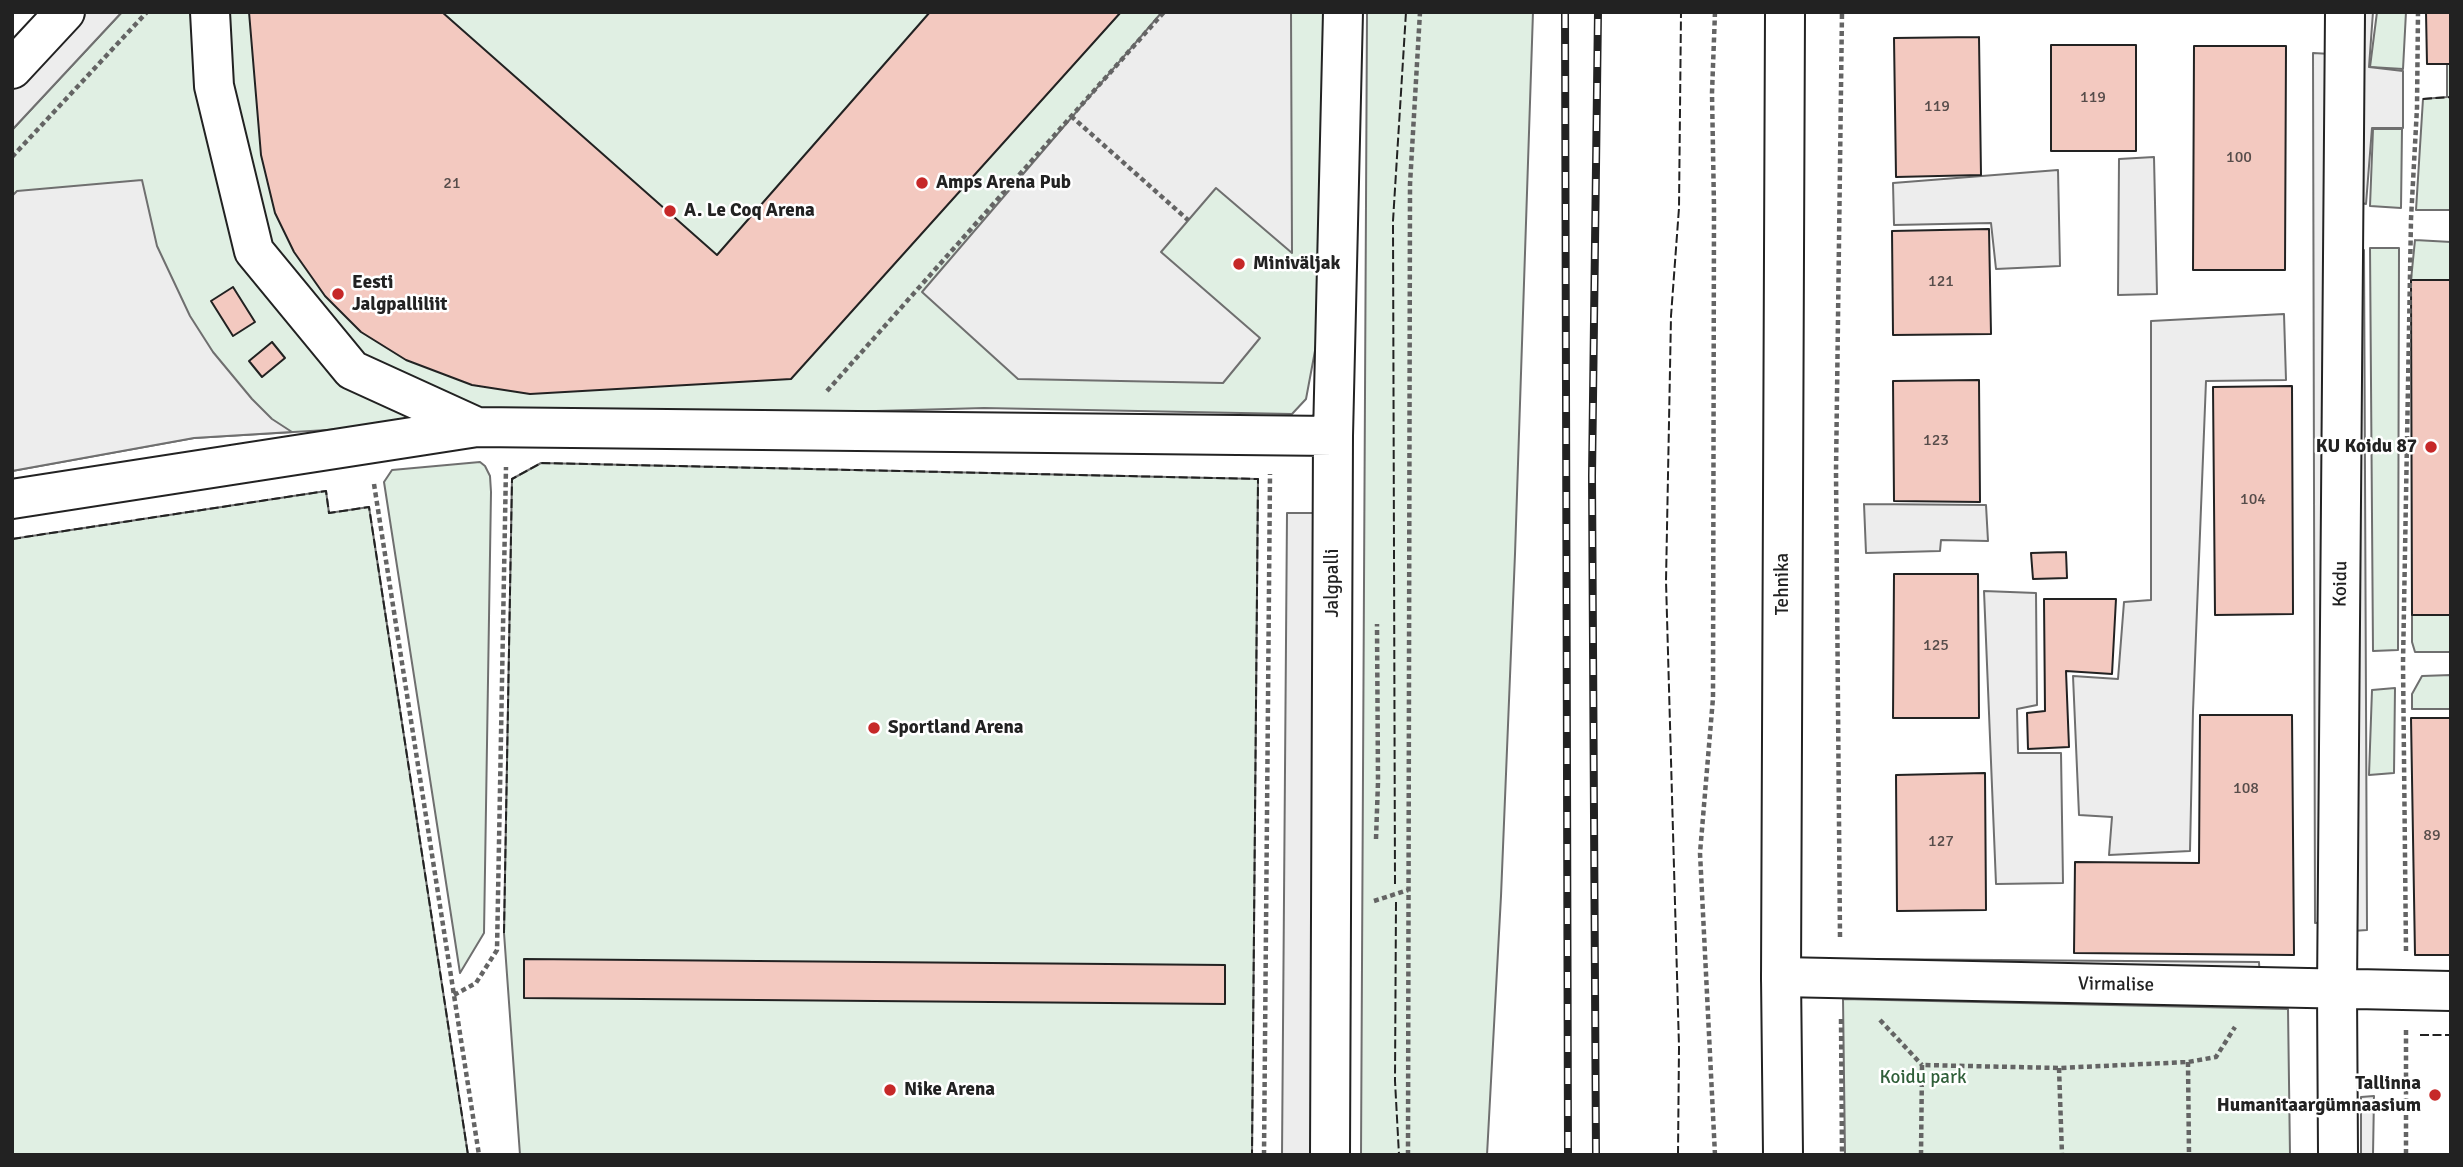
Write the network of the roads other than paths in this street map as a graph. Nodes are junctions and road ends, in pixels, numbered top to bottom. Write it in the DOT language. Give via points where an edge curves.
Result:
graph roads {
  1 [pos="65,12"];
  2 [pos="210,12"];
  3 [pos="1343,12"];
  4 [pos="1785,12"];
  5 [pos="2345,12"];
  6 [pos="12,69"];
  7 [pos="492,427"];
  8 [pos="1334,436"];
  9 [pos="12,499"];
  10 [pos="1781,977"];
  11 [pos="2337,990"];
  12 [pos="2451,991"];
  13 [pos="1330,1155"];
  14 [pos="1783,1155"];
  15 [pos="2338,1155"];
  1 -- 6 [label="street"];
  2 -- 7 [label="street" via="214,86 254,251 352,370"];
  3 -- 8 [label="street, Jalgpalli"];
  4 -- 10 [label="street, Tehnika"];
  5 -- 11 [label="street, Koidu"];
  7 -- 8 [label="street"];
  7 -- 9 [label="street"];
  8 -- 13 [label="street, Jalgpalli"];
  10 -- 11 [label="street, Virmalise" via="1840,987"];
  10 -- 14 [label="street, Tehnika"];
  11 -- 12 [label="street, Virmalise" via="2406,974"];
  11 -- 15 [label="street, Koidu"];
}
